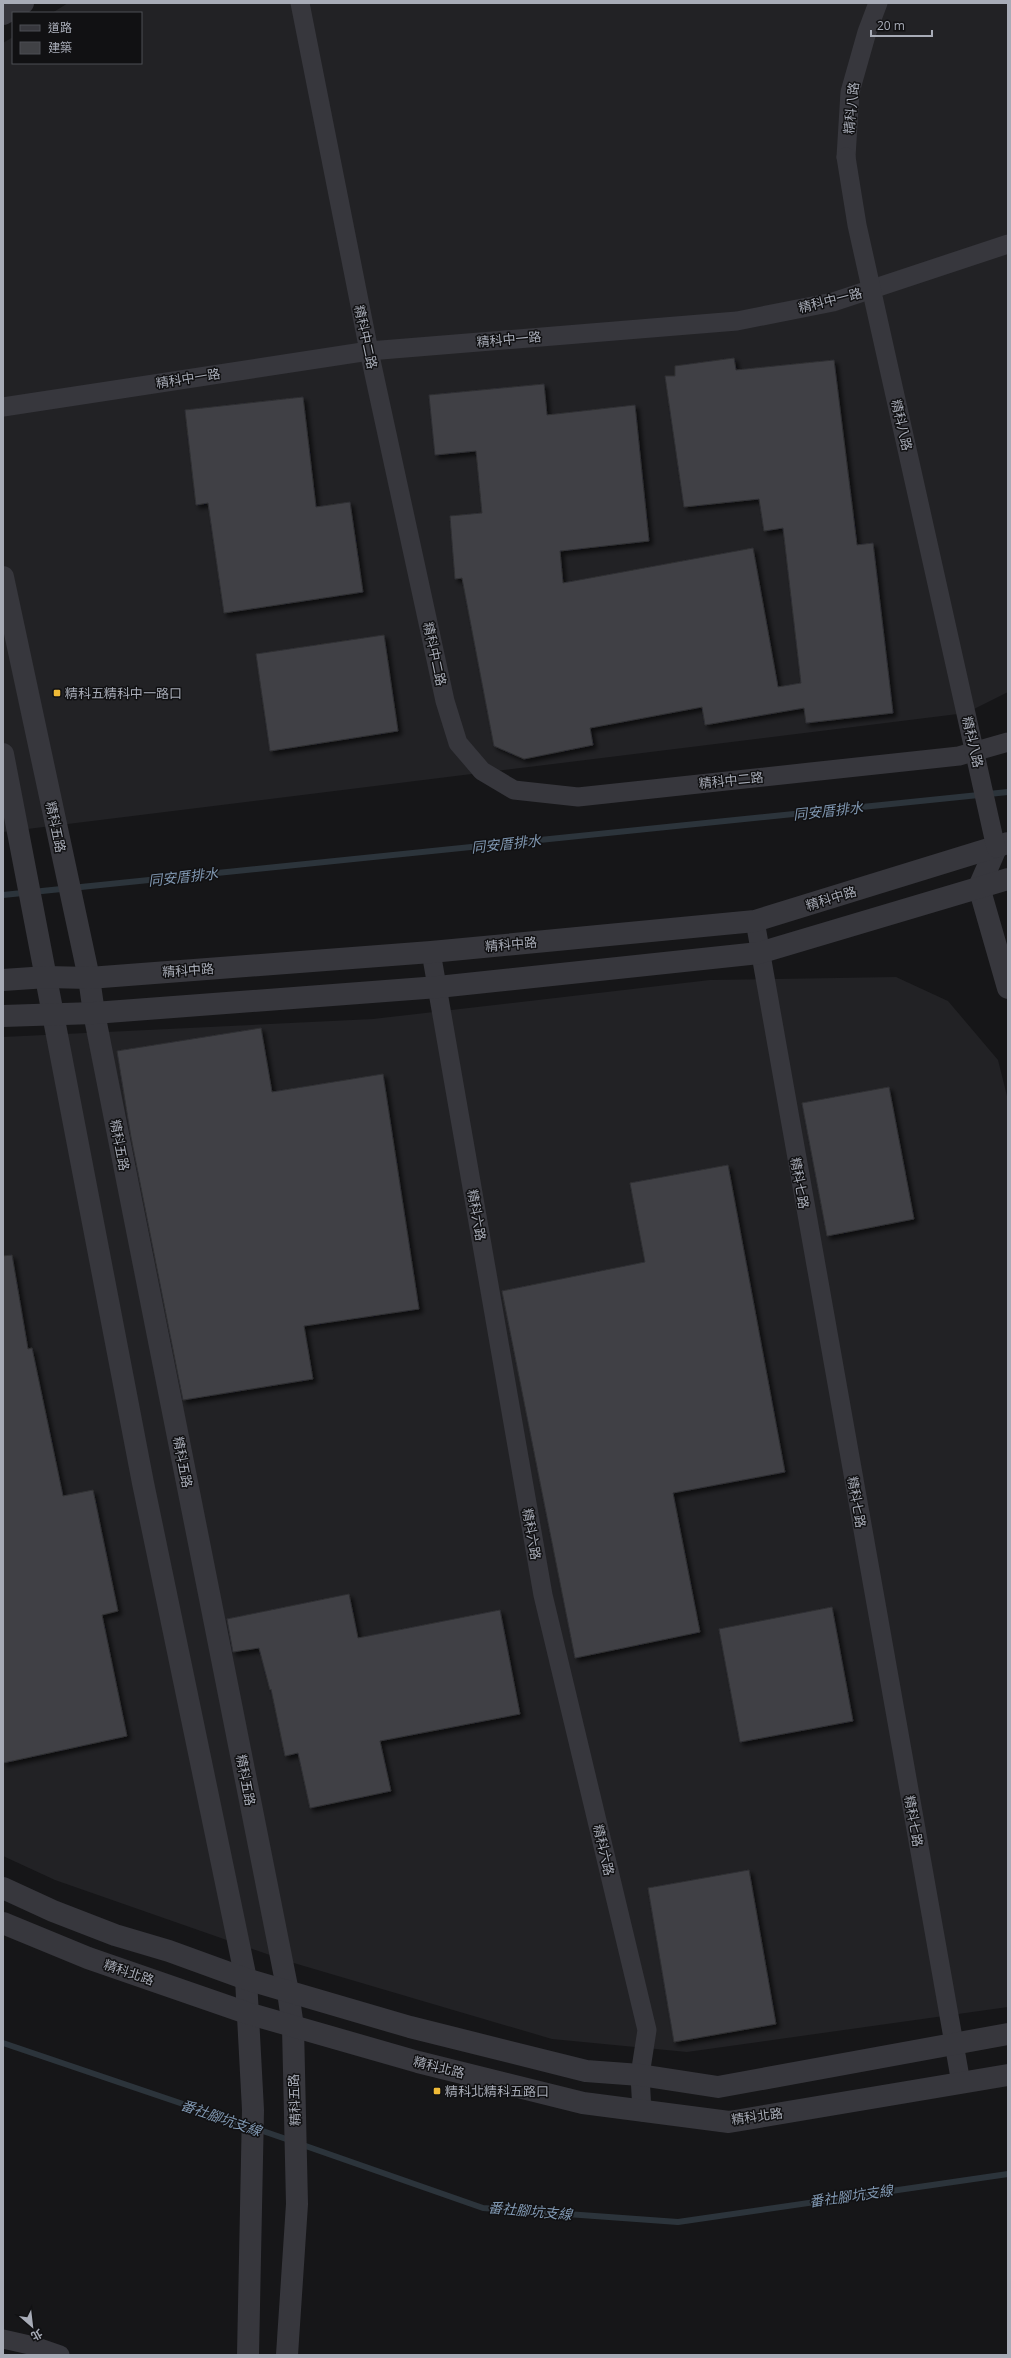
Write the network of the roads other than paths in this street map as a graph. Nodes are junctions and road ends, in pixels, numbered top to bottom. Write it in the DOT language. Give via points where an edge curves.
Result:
graph roads {
  1 [pos="23,3"];
  2 [pos="300,3"];
  3 [pos="878,3"];
  4 [pos="3,14"];
  5 [pos="1008,244"];
  6 [pos="369,351"];
  7 [pos="3,406"];
  8 [pos="3,577"];
  9 [pos="1008,742"];
  10 [pos="3,754"];
  11 [pos="1004,851"];
  12 [pos="1008,879"];
  13 [pos="979,887"];
  14 [pos="755,921"];
  15 [pos="431,952"];
  16 [pos="759,952"];
  17 [pos="47,977"];
  18 [pos="89,978"];
  19 [pos="3,980"];
  20 [pos="438,987"];
  21 [pos="1008,988"];
  22 [pos="52,1013"];
  23 [pos="94,1013"];
  24 [pos="3,1016"];
  25 [pos="3,1888"];
  26 [pos="3,1923"];
  27 [pos="246,1979"];
  28 [pos="288,1992"];
  29 [pos="247,2014"];
  30 [pos="293,2027"];
  31 [pos="1008,2034"];
  32 [pos="954,2045"];
  33 [pos="640,2075"];
  34 [pos="1008,2075"];
  35 [pos="961,2083"];
  36 [pos="642,2112"];
  37 [pos="3,2339"];
  38 [pos="60,2355"];
  39 [pos="248,2355"];
  40 [pos="287,2355"];
  1 -- 4 [label="street"];
  2 -- 6 [label="street, 精科中二路"];
  3 -- 11 [label="street, 精科八路, bridge" via="850,92 846,158 857,225"];
  5 -- 6 [label="street, 精科中一路" via="833,302 737,321"];
  6 -- 7 [label="street, 精科中一路"];
  6 -- 9 [label="street, 精科中二路" via="445,701 458,743 482,771 514,790 578,797 959,756"];
  8 -- 18 [label="street, 精科五路"];
  10 -- 17 [label="street"];
  11 -- 13 [label="street"];
  11 -- 14 [label="street, 精科中路"];
  12 -- 13 [label="street"];
  13 -- 16 [label="street"];
  13 -- 21 [label="street"];
  14 -- 15 [label="street, 精科中路"];
  14 -- 16 [label="street, 精科七路"];
  15 -- 18 [label="street, 精科中路"];
  15 -- 20 [label="street, 精科六路"];
  16 -- 20 [label="street"];
  16 -- 32 [label="street, 精科七路"];
  17 -- 18 [label="street, 精科中路"];
  17 -- 19 [label="street, 精科中路"];
  17 -- 22 [label="street"];
  18 -- 23 [label="street, 精科五路"];
  20 -- 23 [label="street"];
  20 -- 33 [label="street, 精科六路" via="543,1595 647,2030"];
  22 -- 23 [label="street"];
  22 -- 24 [label="street"];
  22 -- 27 [label="street" via="143,1483"];
  23 -- 28 [label="street, 精科五路"];
  25 -- 27 [label="street" via="115,1935 169,1951"];
  26 -- 29 [label="street, 精科北路" via="88,1958"];
  27 -- 28 [label="street"];
  27 -- 29 [label="street"];
  28 -- 30 [label="street, 精科五路"];
  28 -- 33 [label="street" via="410,2027 586,2072"];
  29 -- 30 [label="street, 精科北路"];
  29 -- 39 [label="street" via="253,2110"];
  30 -- 36 [label="street, 精科北路" via="418,2062 583,2103"];
  30 -- 40 [label="street, 精科五路" via="297,2204"];
  31 -- 32 [label="street"];
  32 -- 33 [label="street" via="718,2087"];
  32 -- 35 [label="street, 精科七路"];
  33 -- 36 [label="street, 精科六路"];
  34 -- 35 [label="street"];
  35 -- 36 [label="street, 精科北路" via="729,2122"];
  37 -- 38 [label="street"];
}
